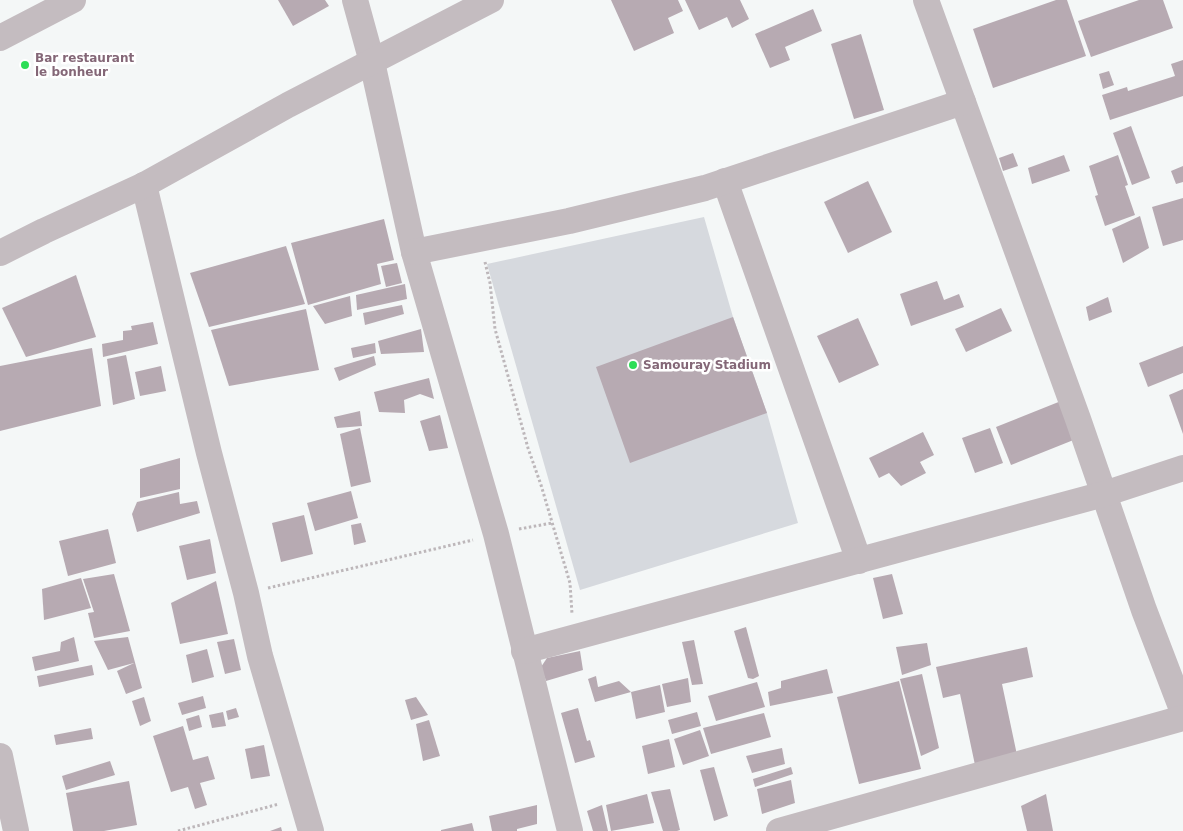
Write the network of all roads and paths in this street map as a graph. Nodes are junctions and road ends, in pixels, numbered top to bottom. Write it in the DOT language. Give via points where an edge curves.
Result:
graph roads {
  1 [pos="73,0"];
  2 [pos="354,0"];
  3 [pos="491,0"];
  4 [pos="926,0"];
  5 [pos="0,38"];
  6 [pos="372,62"];
  7 [pos="964,102"];
  8 [pos="725,181"];
  9 [pos="144,185"];
  10 [pos="480,238"];
  11 [pos="414,252"];
  12 [pos="0,253"];
  13 [pos="1183,468"];
  14 [pos="1104,494"];
  15 [pos="552,523"];
  16 [pos="496,534"];
  17 [pos="859,561"];
  18 [pos="246,593"];
  19 [pos="574,637"];
  20 [pos="524,651"];
  21 [pos="1183,712"];
  22 [pos="1183,718"];
  23 [pos="0,756"];
  24 [pos="5,798"];
  25 [pos="302,798"];
  26 [pos="16,831"];
  27 [pos="178,831"];
  28 [pos="311,831"];
  29 [pos="570,831"];
  30 [pos="779,831"];
  1 -- 5 [label="street"];
  2 -- 6 [label="street"];
  3 -- 6 [label="street"];
  4 -- 7 [label="street"];
  6 -- 9 [label="street"];
  6 -- 11 [label="street"];
  7 -- 8 [label="street"];
  7 -- 14 [label="street"];
  8 -- 10 [label="street" via="569,221"];
  8 -- 17 [label="street"];
  9 -- 12 [label="street"];
  9 -- 18 [label="street"];
  10 -- 11 [label="street"];
  10 -- 15 [label="path" via="490,283 495,329"];
  11 -- 16 [label="street"];
  13 -- 14 [label="street"];
  14 -- 17 [label="street"];
  14 -- 21 [label="street"];
  15 -- 16 [label="path"];
  15 -- 19 [label="path" via="570,583"];
  16 -- 18 [label="path"];
  16 -- 20 [label="street"];
  17 -- 19 [label="street"];
  18 -- 25 [label="street" via="260,656"];
  19 -- 20 [label="street"];
  20 -- 29 [label="street"];
  22 -- 30 [label="street"];
  23 -- 24 [label="street"];
  24 -- 26 [label="street"];
  25 -- 27 [label="path"];
  25 -- 28 [label="street"];
}
